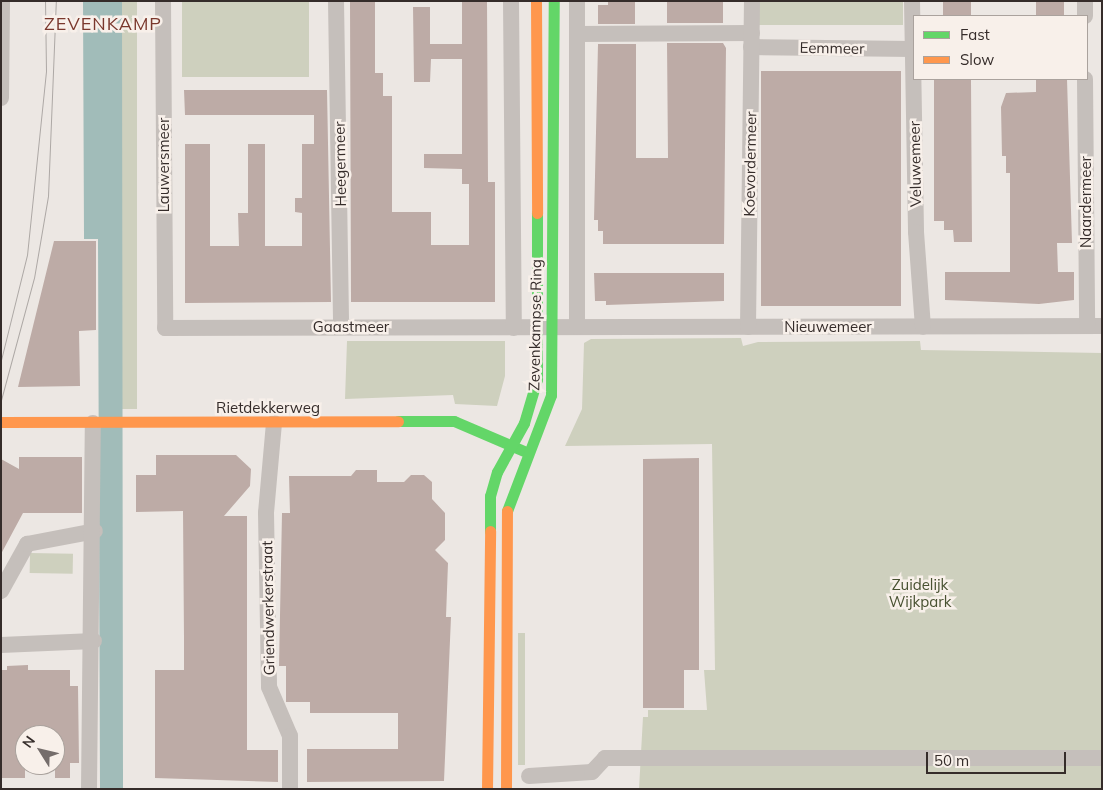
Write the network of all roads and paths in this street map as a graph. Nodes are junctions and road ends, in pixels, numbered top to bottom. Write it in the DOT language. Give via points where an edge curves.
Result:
graph roads {
  1 [pos="2,1"];
  2 [pos="164,1"];
  3 [pos="336,1"];
  4 [pos="511,1"];
  5 [pos="536,1"];
  6 [pos="554,1"];
  7 [pos="578,1"];
  8 [pos="752,1"];
  9 [pos="912,1"];
  10 [pos="1085,1"];
  11 [pos="1085,15"];
  12 [pos="577,34"];
  13 [pos="751,40"];
  14 [pos="913,50"];
  15 [pos="913,80"];
  16 [pos="1085,80"];
  17 [pos="1,98"];
  18 [pos="341,326"];
  19 [pos="1094,326"];
  20 [pos="554,327"];
  21 [pos="577,327"];
  22 [pos="748,327"];
  23 [pos="923,327"];
  24 [pos="164,328"];
  25 [pos="514,328"];
  26 [pos="537,328"];
  27 [pos="1,422"];
  28 [pos="94,423"];
  29 [pos="274,423"];
  30 [pos="512,444"];
  31 [pos="528,453"];
  32 [pos="93,527"];
  33 [pos="1,591"];
  34 [pos="92,643"];
  35 [pos="1,645"];
  36 [pos="1102,758"];
  37 [pos="529,776"];
  38 [pos="89,789"];
  39 [pos="290,789"];
  40 [pos="487,789"];
  41 [pos="506,789"];
  1 -- 17 [label="street"];
  2 -- 24 [label="street, Lauwersmeer"];
  3 -- 18 [label="street, Heegermeer"];
  4 -- 25 [label="street, Zevenkampse Ring"];
  5 -- 26 [label="main road, Zevenkampse Ring"];
  6 -- 20 [label="main road, Zevenkampse Ring"];
  7 -- 12 [label="street"];
  8 -- 13 [label="street, Koevordermeer"];
  9 -- 14 [label="street, Veluwemeer"];
  10 -- 11 [label="street"];
  12 -- 13 [label="street, Eemmeer"];
  12 -- 21 [label="street"];
  13 -- 14 [label="street, Eemmeer"];
  13 -- 22 [label="street, Koevordermeer"];
  15 -- 23 [label="street, Veluwemeer" via="916,232"];
  16 -- 19 [label="street, Naardermeer"];
  18 -- 24 [label="street, Gaastmeer"];
  18 -- 25 [label="street, Gaastmeer"];
  19 -- 23 [label="street, Nieuwemeer"];
  20 -- 21 [label="street, Nieuwemeer"];
  20 -- 26 [label="street, Nieuwemeer"];
  20 -- 31 [label="main road, Zevenkampse Ring" via="552,395"];
  21 -- 22 [label="street, Nieuwemeer"];
  22 -- 23 [label="street, Nieuwemeer"];
  25 -- 26 [label="street, Gaastmeer"];
  26 -- 30 [label="main road, Zevenkampse Ring" via="533,400"];
  27 -- 28 [label="main road, Rietdekkerweg"];
  28 -- 29 [label="main road, Rietdekkerweg"];
  28 -- 32 [label="street"];
  29 -- 30 [label="main road, Rietdekkerweg" via="454,422"];
  29 -- 39 [label="street, Griendwerkerstraat" via="266,512 269,687 290,736"];
  30 -- 31 [label="main road, Rietdekkerweg"];
  30 -- 40 [label="main road, Zevenkampse Ring" via="490,496"];
  31 -- 41 [label="main road, Zevenkampse Ring" via="512,483 506,517"];
  32 -- 33 [label="street" via="27,544"];
  32 -- 34 [label="street"];
  34 -- 35 [label="street"];
  34 -- 38 [label="street"];
  36 -- 37 [label="street" via="605,758 592,772"];
}
